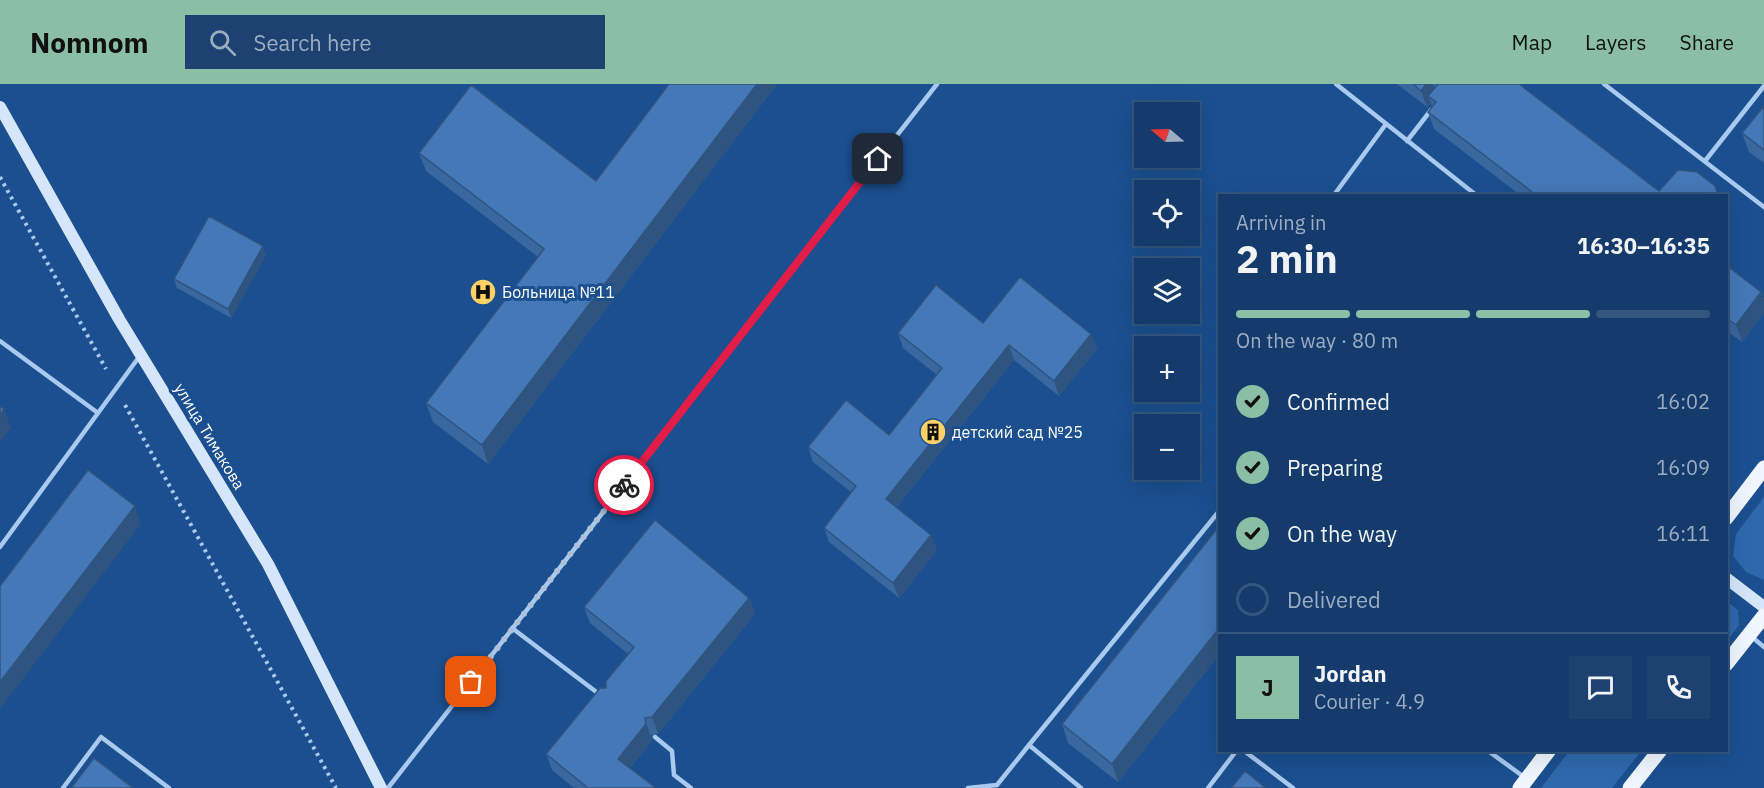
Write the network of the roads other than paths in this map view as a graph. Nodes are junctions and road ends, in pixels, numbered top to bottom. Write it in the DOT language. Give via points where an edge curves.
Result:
graph roads {
  1 [pos="937,84"];
  2 [pos="1336,84"];
  3 [pos="1604,84"];
  4 [pos="1764,86"];
  5 [pos="0,106"];
  6 [pos="1433,106"];
  7 [pos="1386,124"];
  8 [pos="1407,141"];
  9 [pos="1706,161"];
  10 [pos="1335,194"];
  11 [pos="1475,194"];
  12 [pos="1764,207"];
  13 [pos="0,341"];
  14 [pos="141,355"];
  15 [pos="98,413"];
  16 [pos="1764,468"];
  17 [pos="1218,512"];
  18 [pos="1728,515"];
  19 [pos="1,543"];
  20 [pos="1728,580"];
  21 [pos="1764,607"];
  22 [pos="1764,616"];
  23 [pos="512,628"];
  24 [pos="1749,635"];
  25 [pos="1764,647"];
  26 [pos="1728,661"];
  27 [pos="609,701"];
  28 [pos="655,737"];
  29 [pos="1029,745"];
  30 [pos="1235,752"];
  31 [pos="1246,752"];
  32 [pos="1489,752"];
  33 [pos="1547,752"];
  34 [pos="1657,752"];
  35 [pos="1523,784"];
  36 [pos="63,788"];
  37 [pos="170,788"];
  38 [pos="381,788"];
  39 [pos="388,788"];
  40 [pos="691,788"];
  41 [pos="968,788"];
  42 [pos="1081,788"];
  43 [pos="1208,788"];
  44 [pos="1293,788"];
  45 [pos="1630,788"];
  1 -- 23 [label="lane"];
  2 -- 7 [label="lane"];
  3 -- 9 [label="lane"];
  4 -- 9 [label="lane"];
  5 -- 14 [label="street, улица Тимакова"];
  6 -- 8 [label="lane"];
  7 -- 8 [label="lane"];
  7 -- 10 [label="lane"];
  8 -- 11 [label="lane"];
  9 -- 12 [label="lane"];
  13 -- 15 [label="lane"];
  14 -- 15 [label="lane"];
  14 -- 38 [label="street, улица Тимакова" via="268,564"];
  15 -- 19 [label="lane"];
  16 -- 18 [label="main road"];
  17 -- 29 [label="lane"];
  20 -- 21 [label="street"];
  22 -- 24 [label="main road"];
  23 -- 27 [label="lane"];
  23 -- 39 [label="lane"];
  24 -- 25 [label="lane"];
  24 -- 26 [label="main road"];
  28 -- 40 [label="lane" via="672,751 674,775"];
  29 -- 41 [label="lane" via="997,785"];
  29 -- 42 [label="lane"];
  30 -- 43 [label="lane"];
  31 -- 44 [label="lane"];
  32 -- 35 [label="lane"];
  33 -- 35 [label="main road"];
  34 -- 45 [label="main road"];
  36 -- 37 [label="lane" via="101,737"];
}
